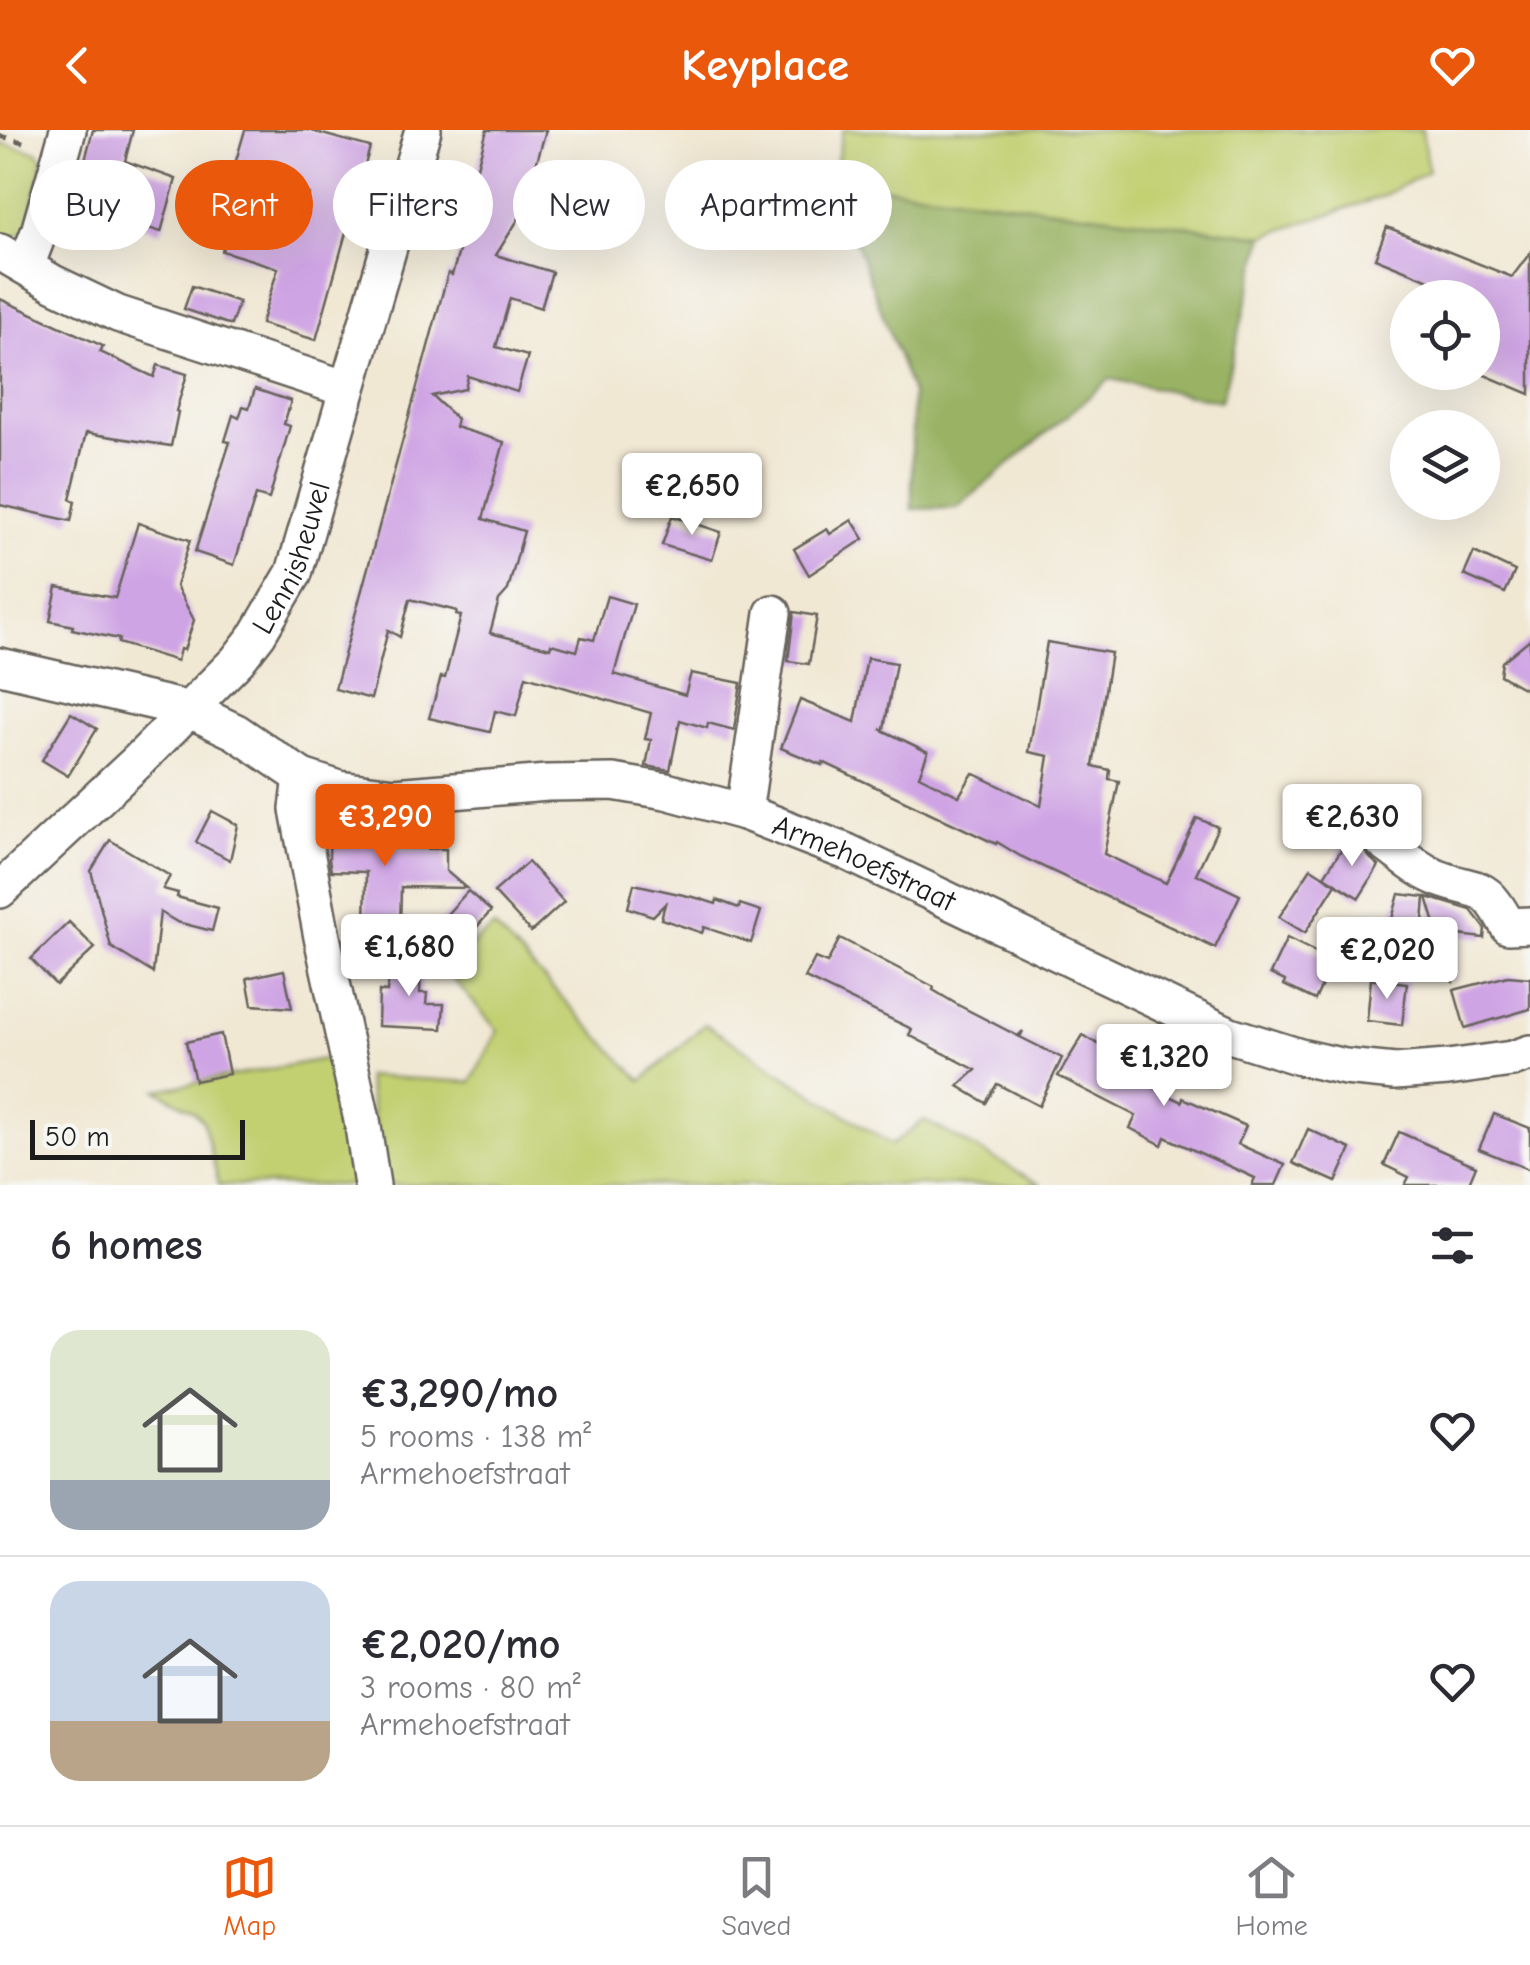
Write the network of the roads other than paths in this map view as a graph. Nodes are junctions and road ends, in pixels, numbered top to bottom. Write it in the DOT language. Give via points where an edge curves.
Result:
graph roads {
  1 [pos="68,130"];
  2 [pos="423,130"];
  3 [pos="13,259"];
  4 [pos="347,389"];
  5 [pos="772,613"];
  6 [pos="0,666"];
  7 [pos="190,710"];
  8 [pos="302,777"];
  9 [pos="744,812"];
  10 [pos="1383,842"];
  11 [pos="0,890"];
  12 [pos="1530,925"];
  13 [pos="1530,1053"];
  14 [pos="372,1185"];
  1 -- 3 [label="street" via="39,232"];
  2 -- 4 [label="street, Lennisheuvel"];
  3 -- 4 [label="street" via="118,314"];
  4 -- 7 [label="street, Lennisheuvel" via="294,574 258,634"];
  5 -- 9 [label="street"];
  6 -- 7 [label="street, Armehoefstraat"];
  7 -- 8 [label="street, Armehoefstraat"];
  7 -- 11 [label="street, Lennisheuvel"];
  8 -- 9 [label="street, Armehoefstraat" via="394,796 613,782"];
  8 -- 14 [label="street" via="298,809"];
  9 -- 13 [label="street, Armehoefstraat" via="847,852 1230,1034 1300,1057 1395,1072"];
  10 -- 12 [label="street" via="1436,877 1494,899 1508,926"];
}
